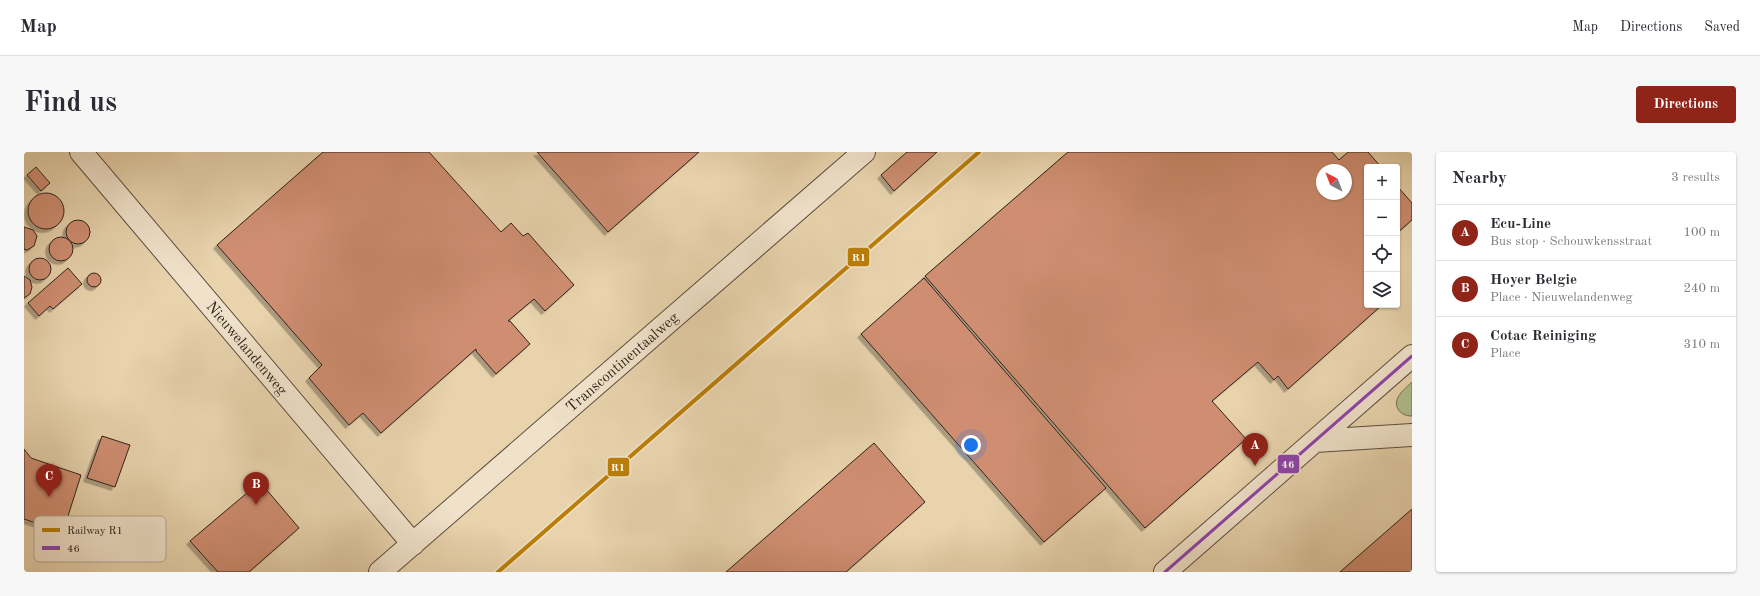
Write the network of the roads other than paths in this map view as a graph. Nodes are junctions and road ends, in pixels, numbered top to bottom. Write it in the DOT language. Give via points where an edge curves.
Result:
graph roads {
  1 [pos="81,152"];
  2 [pos="864,152"];
  3 [pos="1412,356"];
  4 [pos="1412,435"];
  5 [pos="1315,441"];
  6 [pos="413,544"];
  7 [pos="380,572"];
  8 [pos="1165,572"];
  1 -- 6 [label="street, Nieuwelandenweg"];
  2 -- 6 [label="street, Transcontinentaalweg"];
  3 -- 5 [label="street"];
  4 -- 5 [label="street"];
  5 -- 8 [label="street"];
  6 -- 7 [label="street, Transcontinentaalweg"];
}
